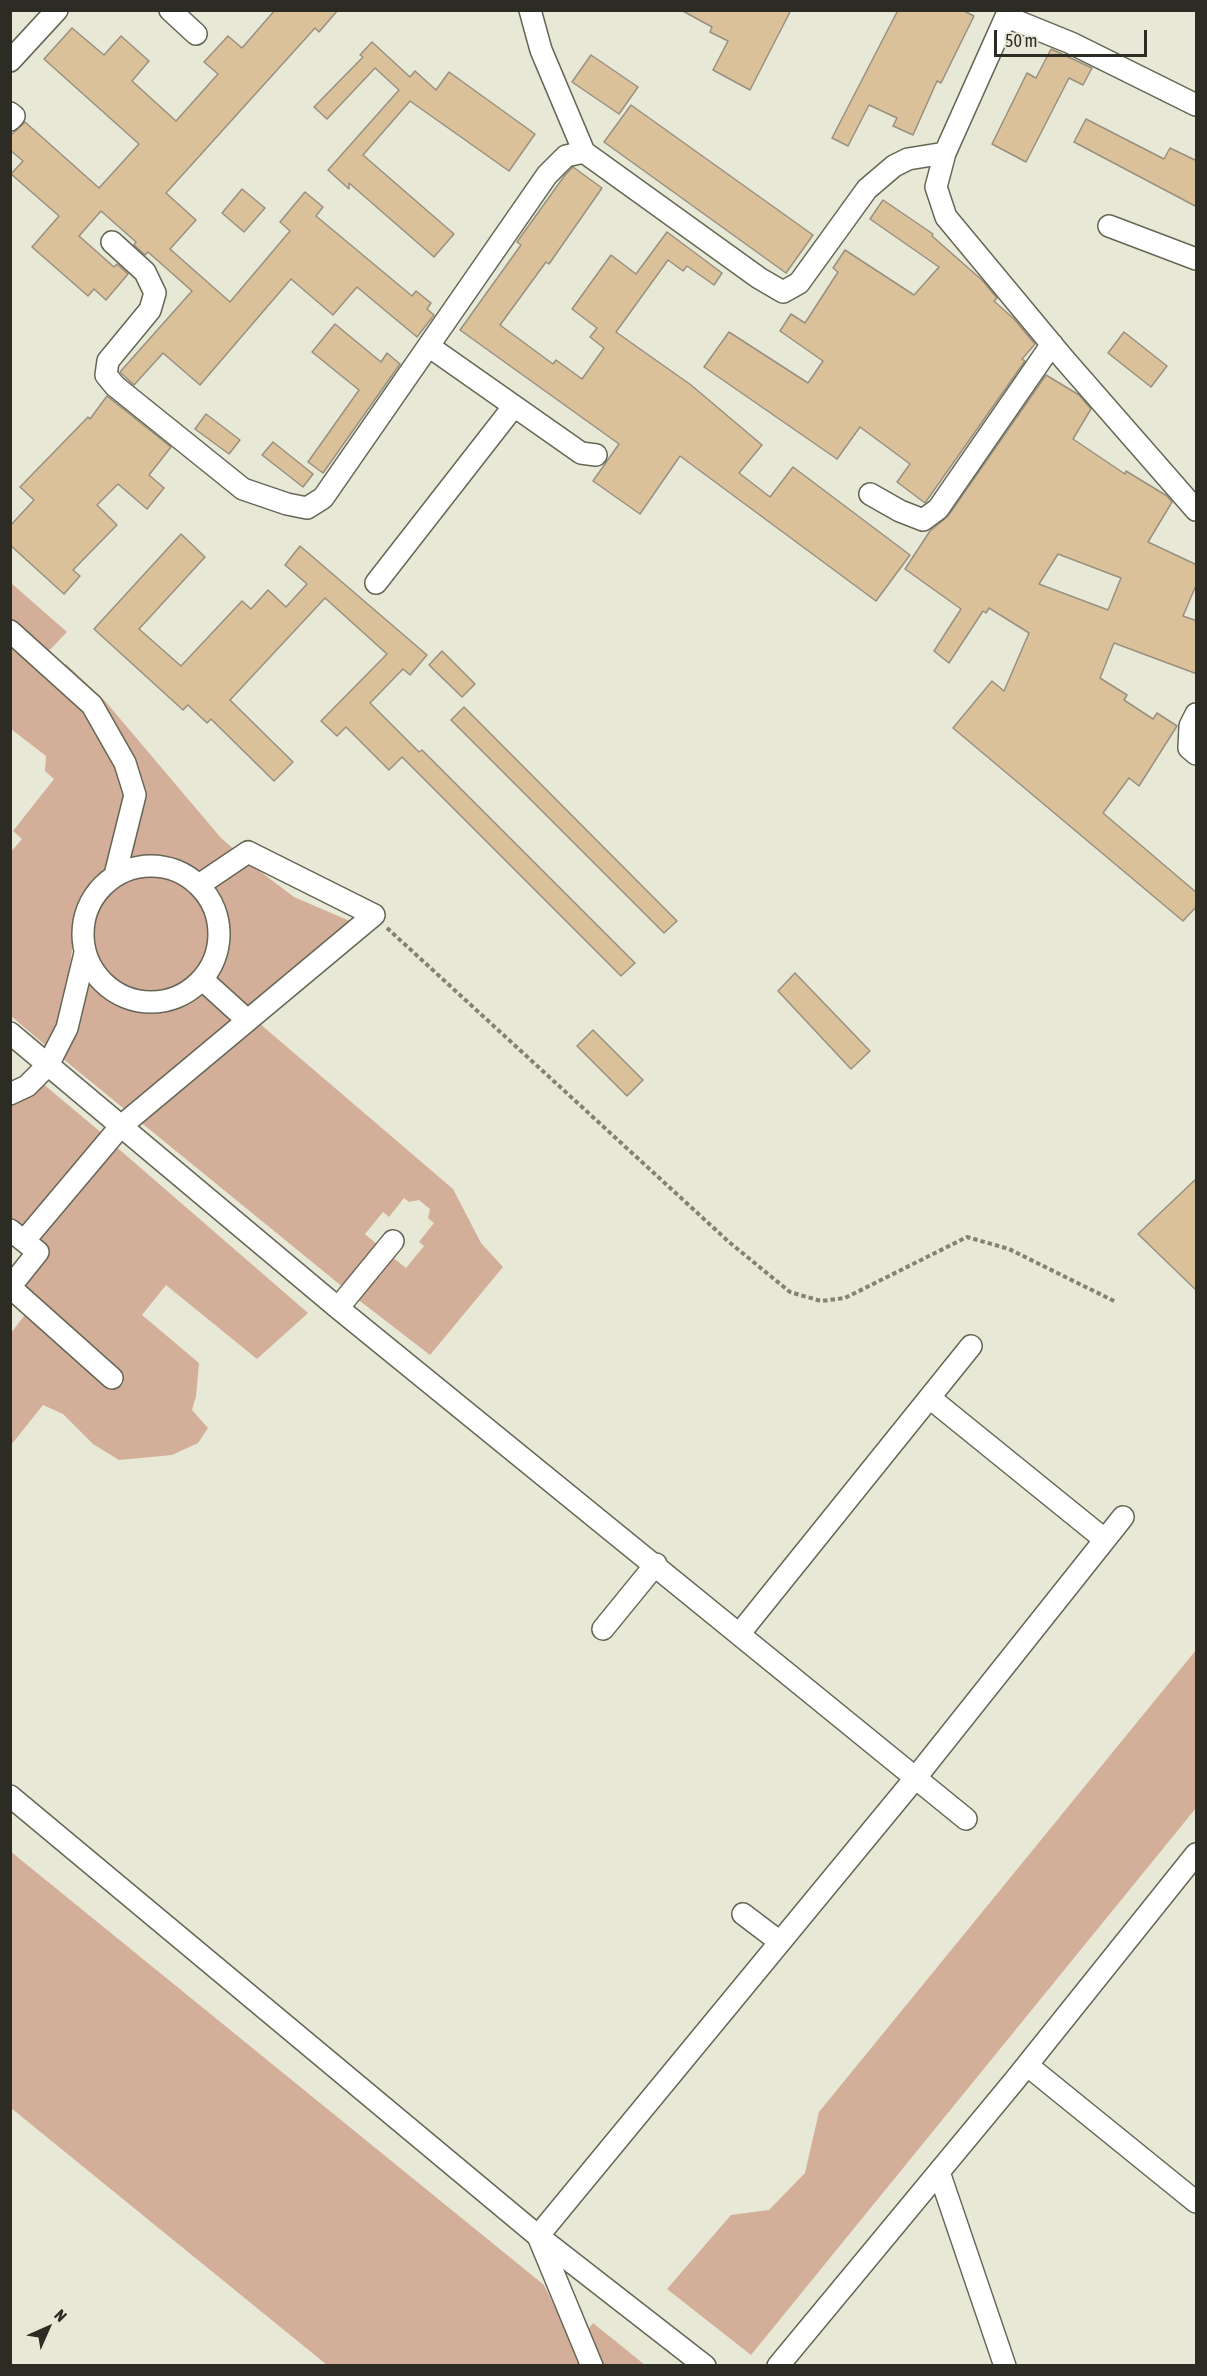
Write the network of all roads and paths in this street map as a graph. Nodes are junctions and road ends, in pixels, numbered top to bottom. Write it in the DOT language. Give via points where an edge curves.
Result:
graph roads {
  1 [pos="57,10"];
  2 [pos="170,10"];
  3 [pos="530,10"];
  4 [pos="1008,14"];
  5 [pos="196,34"];
  6 [pos="10,61"];
  7 [pos="1197,105"];
  8 [pos="10,113"];
  9 [pos="10,120"];
  10 [pos="584,152"];
  11 [pos="945,153"];
  12 [pos="1109,226"];
  13 [pos="112,242"];
  14 [pos="1197,259"];
  15 [pos="1052,344"];
  16 [pos="430,347"];
  17 [pos="514,406"];
  18 [pos="596,455"];
  19 [pos="870,494"];
  20 [pos="1197,510"];
  21 [pos="376,583"];
  22 [pos="10,631"];
  23 [pos="1197,714"];
  24 [pos="1197,754"];
  25 [pos="115,875"];
  26 [pos="199,885"];
  27 [pos="374,915"];
  28 [pos="84,953"];
  29 [pos="203,980"];
  30 [pos="247,1020"];
  31 [pos="10,1033"];
  32 [pos="48,1065"];
  33 [pos="10,1094"];
  34 [pos="120,1127"];
  35 [pos="17,1235"];
  36 [pos="393,1241"];
  37 [pos="1116,1302"];
  38 [pos="338,1308"];
  39 [pos="971,1347"];
  40 [pos="112,1378"];
  41 [pos="930,1398"];
  42 [pos="1123,1517"];
  43 [pos="1104,1539"];
  44 [pos="656,1564"];
  45 [pos="603,1629"];
  46 [pos="741,1633"];
  47 [pos="917,1776"];
  48 [pos="10,1796"];
  49 [pos="966,1819"];
  50 [pos="1197,1854"];
  51 [pos="743,1914"];
  52 [pos="780,1942"];
  53 [pos="1027,2065"];
  54 [pos="939,2172"];
  55 [pos="1197,2202"];
  56 [pos="538,2236"];
  57 [pos="592,2366"];
  58 [pos="705,2366"];
  59 [pos="778,2366"];
  60 [pos="1005,2366"];
  1 -- 6 [label="street"];
  2 -- 5 [label="street"];
  3 -- 10 [label="street" via="541,50"];
  4 -- 7 [label="street"];
  4 -- 11 [label="street"];
  8 -- 9 [label="street" via="14,116"];
  10 -- 11 [label="street" via="783,292 799,283 867,189 908,159"];
  10 -- 16 [label="street" via="566,156 548,175"];
  11 -- 15 [label="street" via="936,187 946,217"];
  12 -- 14 [label="street"];
  13 -- 16 [label="street" via="145,272 155,293 150,310 108,361 106,375 243,489 287,504 307,508 323,498"];
  15 -- 19 [label="street" via="938,509 924,520"];
  15 -- 20 [label="street"];
  16 -- 17 [label="street"];
  17 -- 18 [label="street" via="581,453"];
  17 -- 21 [label="street"];
  22 -- 25 [label="street" via="92,705 125,763 135,795"];
  23 -- 24 [label="street" via="1190,726 1189,748"];
  25 -- 26 [label="street" via="138,867 162,867"];
  25 -- 28 [label="street" via="98,889 86,912 82,929"];
  26 -- 27 [label="street" via="248,852"];
  26 -- 29 [label="street" via="213,905 220,928 218,953"];
  27 -- 30 [label="street"];
  27 -- 37 [label="path" via="729,1242 790,1292 822,1301 845,1298 967,1237 1009,1249"];
  28 -- 29 [label="street" via="95,975 112,992 134,1002 158,1004 190,992"];
  28 -- 32 [label="street" via="67,1028"];
  29 -- 30 [label="street"];
  30 -- 34 [label="street"];
  31 -- 32 [label="street"];
  32 -- 33 [label="street" via="27,1086"];
  32 -- 34 [label="street"];
  34 -- 35 [label="street"];
  34 -- 38 [label="street"];
  35 -- 40 [label="street" via="38,1252 10,1287"];
  36 -- 38 [label="street"];
  38 -- 44 [label="street"];
  39 -- 41 [label="street"];
  41 -- 43 [label="street"];
  41 -- 46 [label="street"];
  42 -- 43 [label="street"];
  43 -- 47 [label="street"];
  44 -- 45 [label="street"];
  44 -- 46 [label="street"];
  46 -- 47 [label="street"];
  47 -- 49 [label="street"];
  47 -- 52 [label="street"];
  48 -- 56 [label="street"];
  50 -- 53 [label="street"];
  51 -- 52 [label="street"];
  52 -- 56 [label="street"];
  53 -- 54 [label="street"];
  53 -- 55 [label="street"];
  54 -- 59 [label="street"];
  54 -- 60 [label="street"];
  56 -- 57 [label="street"];
  56 -- 58 [label="street"];
}
